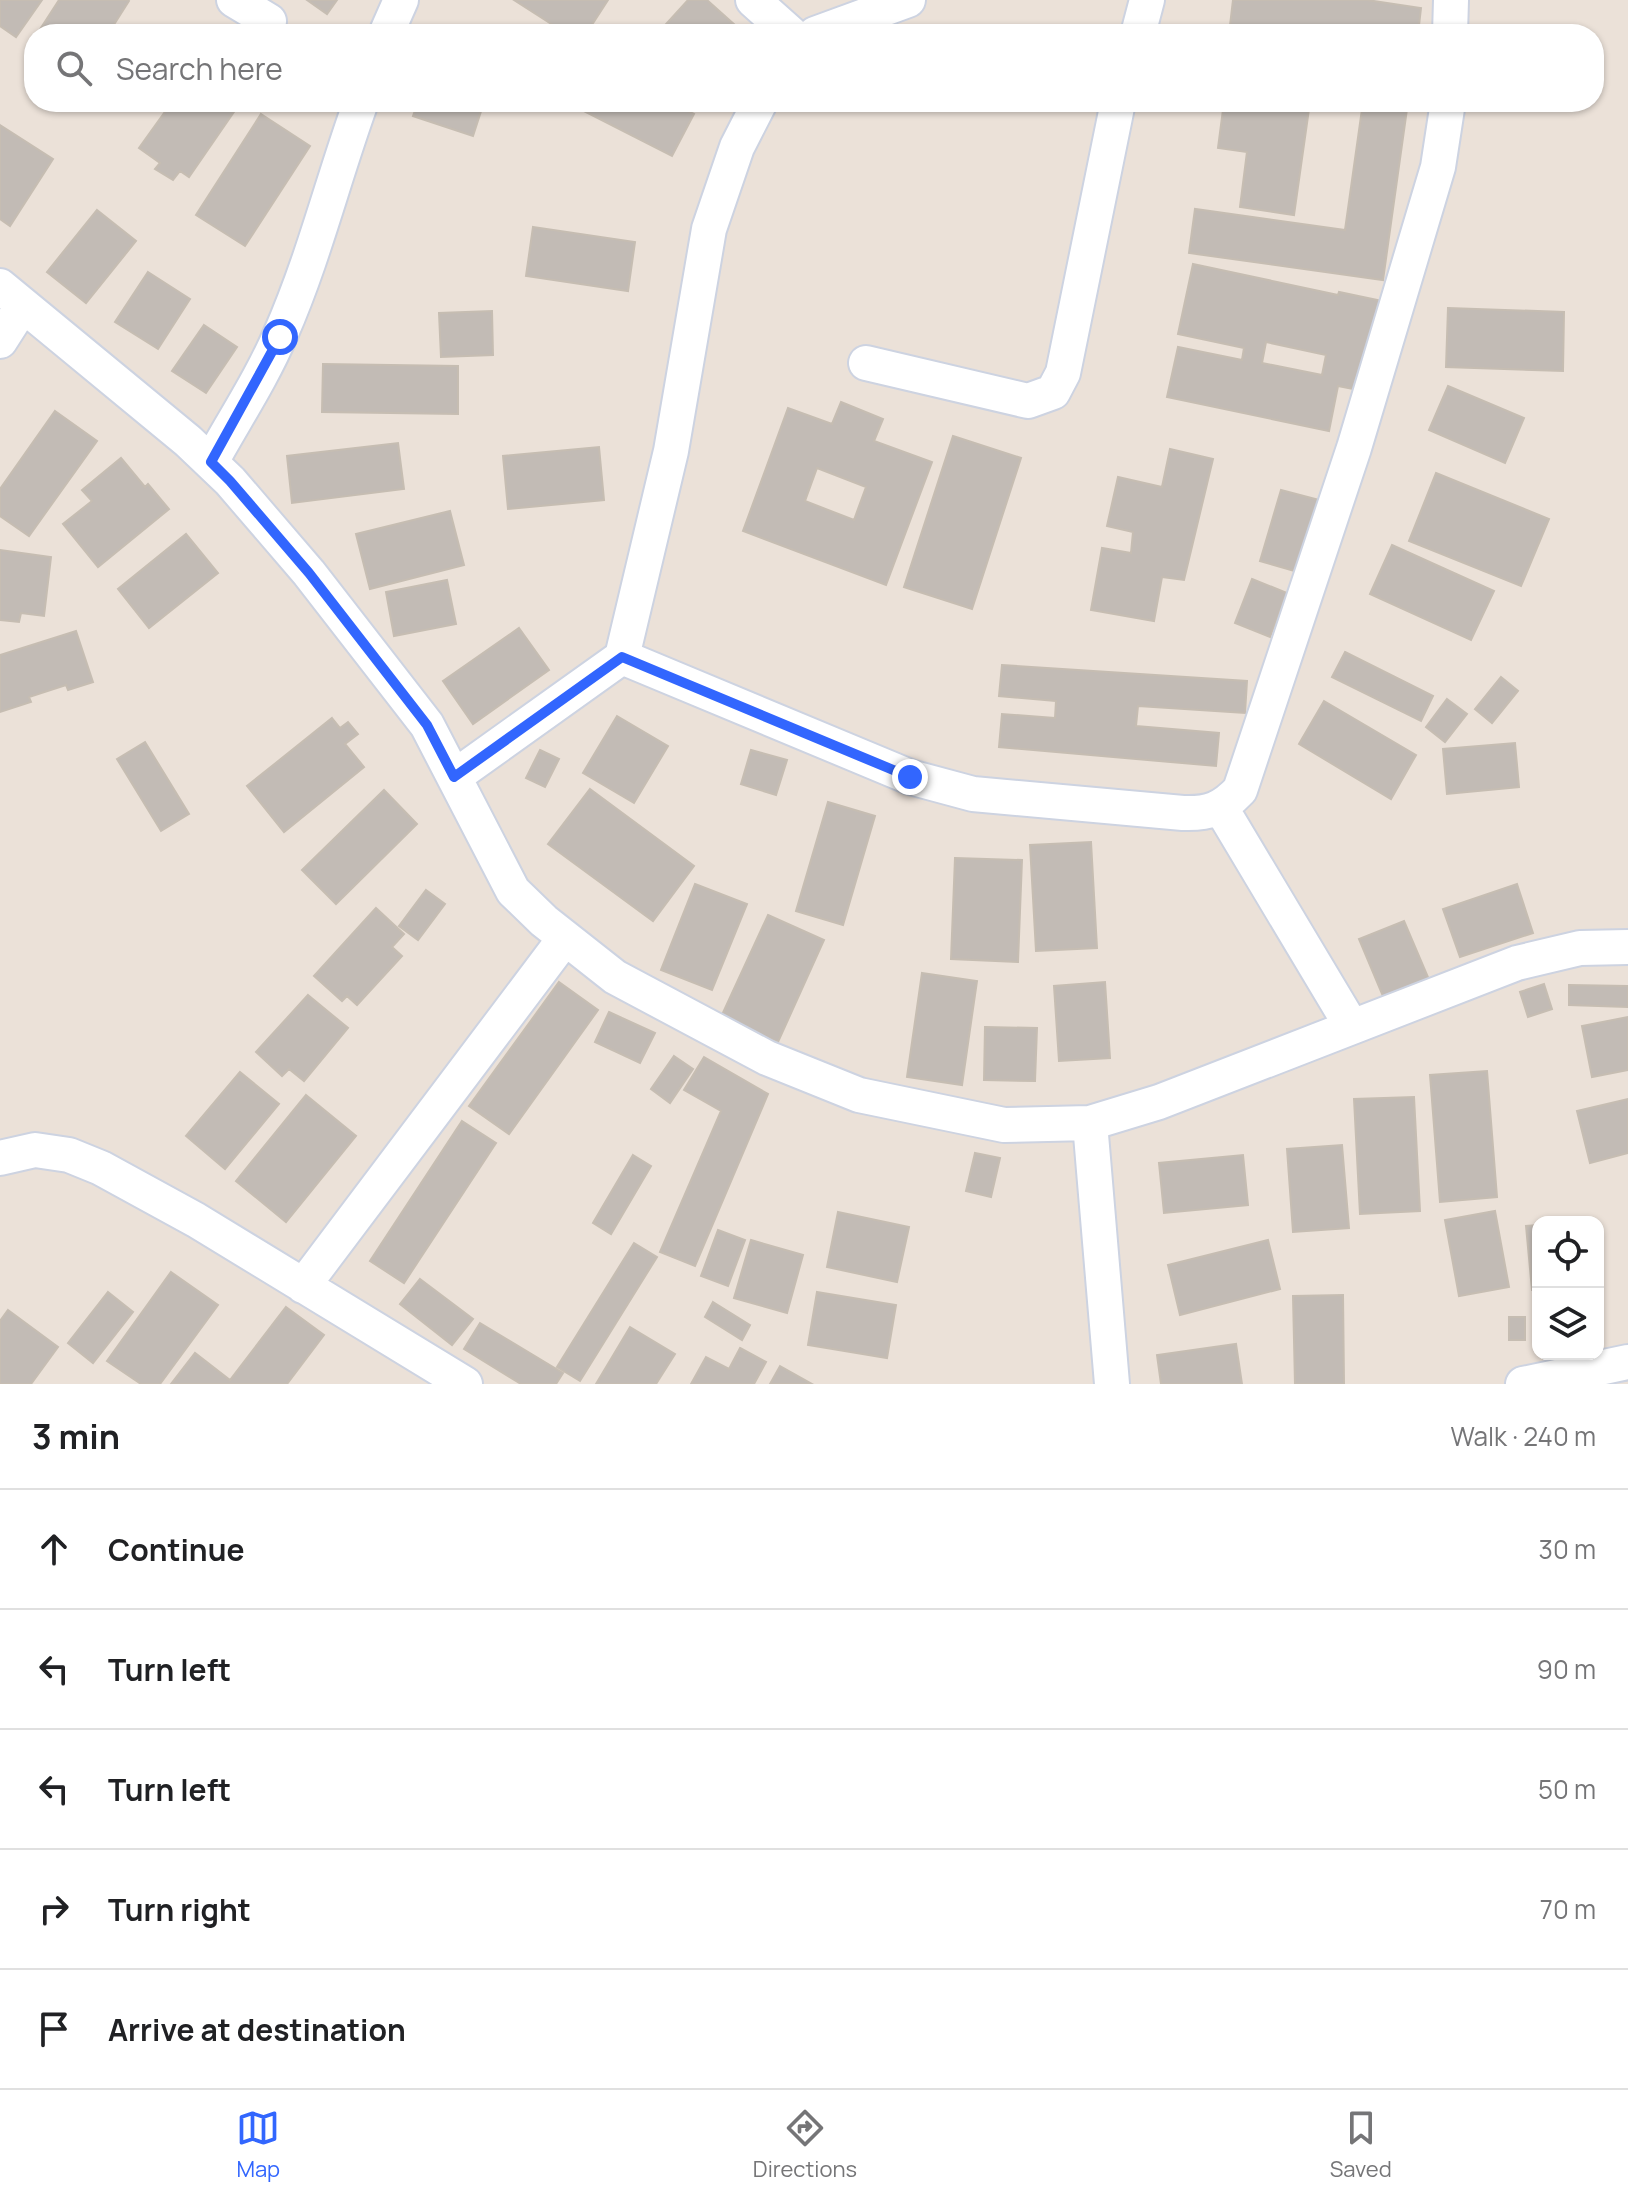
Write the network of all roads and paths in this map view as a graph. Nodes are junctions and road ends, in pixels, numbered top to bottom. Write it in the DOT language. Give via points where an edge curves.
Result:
graph roads {
  1 [pos="234,0"];
  2 [pos="401,0"];
  3 [pos="753,0"];
  4 [pos="908,0"];
  5 [pos="1147,0"];
  6 [pos="1451,0"];
  7 [pos="269,21"];
  8 [pos="390,24"];
  9 [pos="780,24"];
  10 [pos="842,24"];
  11 [pos="1141,24"];
  12 [pos="1450,24"];
  13 [pos="357,112"];
  14 [pos="755,112"];
  15 [pos="1116,112"];
  16 [pos="1446,112"];
  17 [pos="11,296"];
  18 [pos="0,341"];
  19 [pos="866,363"];
  20 [pos="211,462"];
  21 [pos="622,657"];
  22 [pos="454,777"];
  23 [pos="1221,808"];
  24 [pos="565,938"];
  25 [pos="1628,947"];
  26 [pos="1352,1027"];
  27 [pos="1090,1123"];
  28 [pos="0,1158"];
  29 [pos="303,1286"];
  30 [pos="1628,1362"];
  31 [pos="465,1384"];
  32 [pos="1112,1384"];
  33 [pos="1523,1384"];
  1 -- 7 [label="street"];
  2 -- 8 [label="street"];
  3 -- 9 [label="street"];
  4 -- 10 [label="street"];
  5 -- 11 [label="street"];
  6 -- 12 [label="street"];
  13 -- 20 [label="street" via="313,254 280,337"];
  14 -- 21 [label="street" via="709,229 671,451"];
  15 -- 19 [label="street" via="1063,373 1053,392 1028,401"];
  16 -- 23 [label="street" via="1438,167 1354,448 1240,790"];
  17 -- 18 [label="street"];
  17 -- 20 [label="street"];
  20 -- 22 [label="street" via="309,573 427,725"];
  21 -- 22 [label="street"];
  21 -- 23 [label="street" via="910,777 973,794 1183,813"];
  22 -- 24 [label="street" via="513,891"];
  23 -- 26 [label="street"];
  24 -- 27 [label="street" via="615,977 767,1058 859,1095 1004,1125"];
  24 -- 29 [label="street"];
  25 -- 26 [label="street" via="1580,948 1517,963"];
  26 -- 27 [label="street" via="1159,1102"];
  27 -- 32 [label="street"];
  28 -- 29 [label="street" via="35,1150 69,1155 101,1168"];
  29 -- 31 [label="street"];
  30 -- 33 [label="street"];
}
